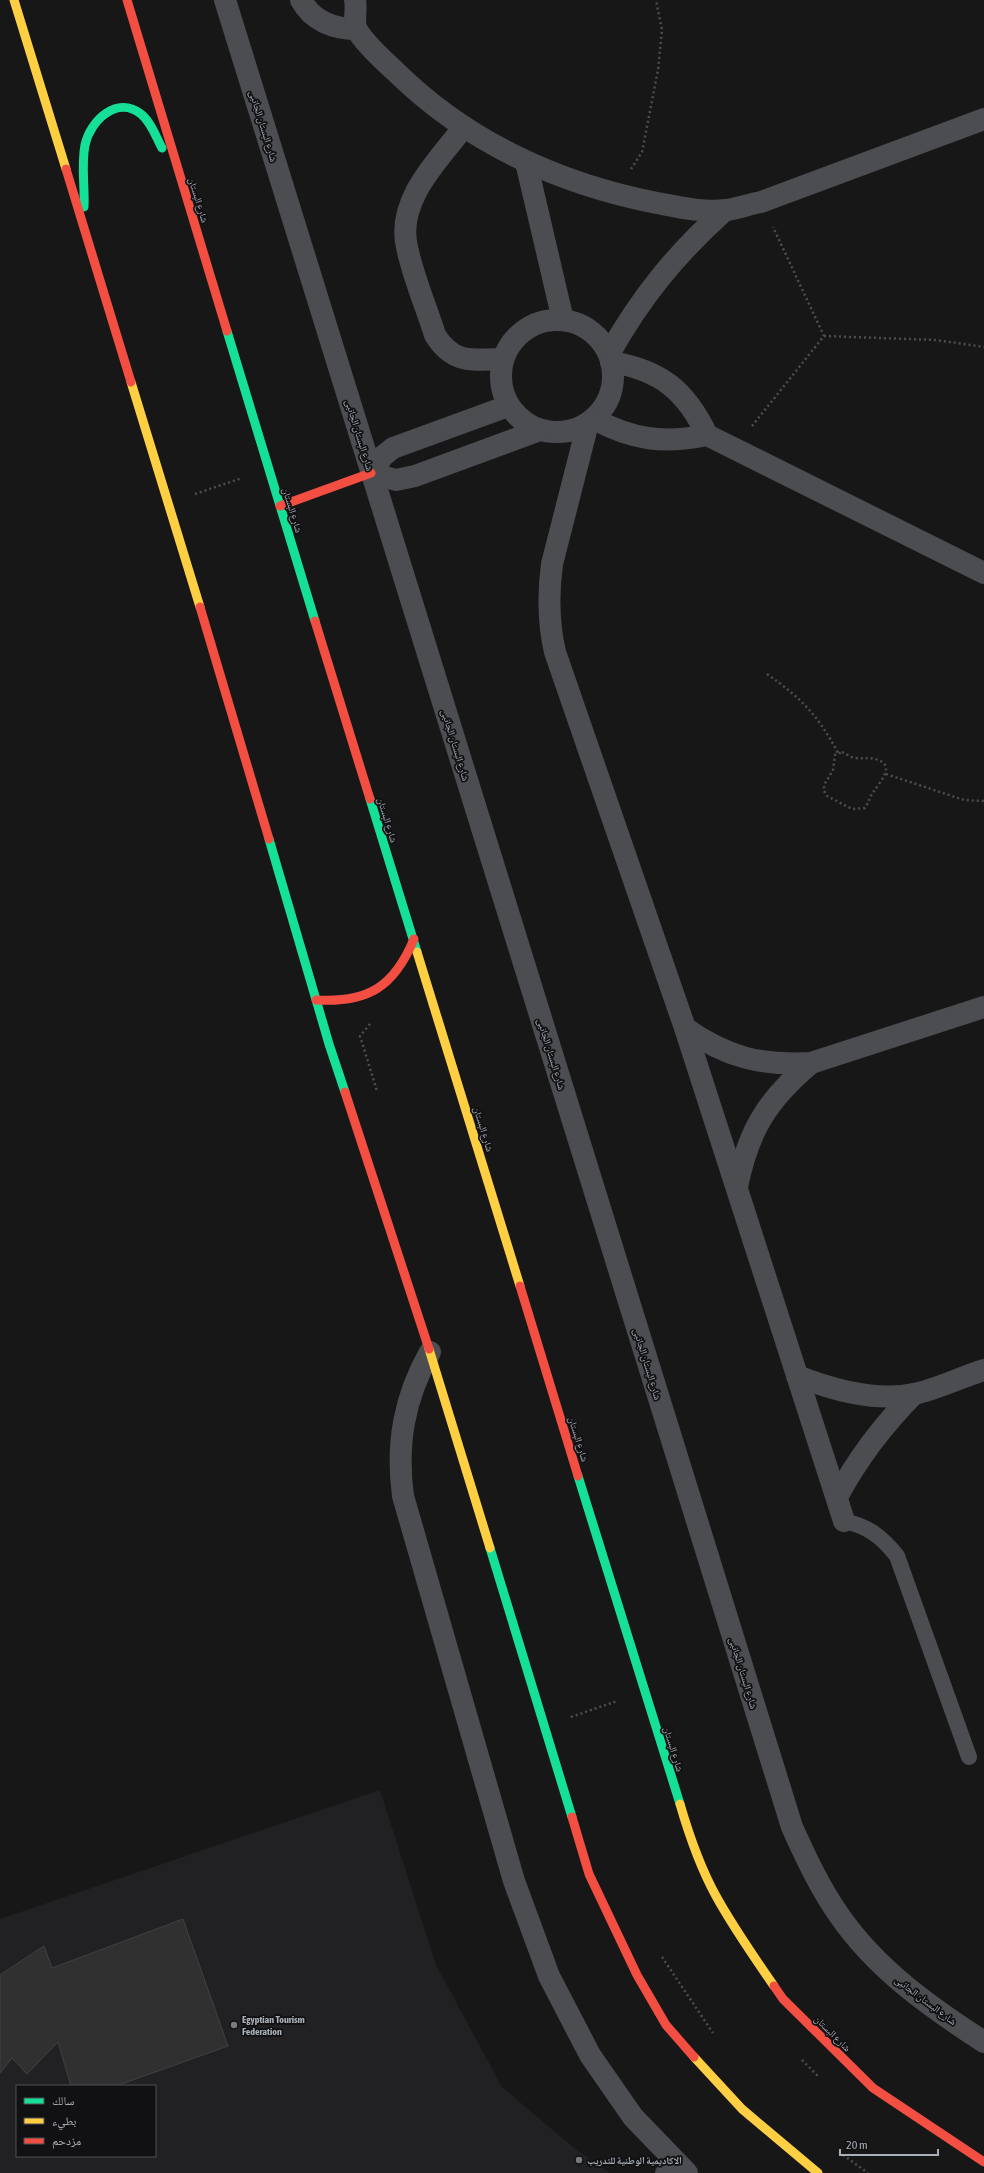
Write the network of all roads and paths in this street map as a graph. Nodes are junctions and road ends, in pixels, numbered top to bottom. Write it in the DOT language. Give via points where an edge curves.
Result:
graph roads {
  1 [pos="14,0"];
  2 [pos="127,0"];
  3 [pos="225,0"];
  4 [pos="301,0"];
  5 [pos="356,0"];
  6 [pos="656,0"];
  7 [pos="356,29"];
  8 [pos="984,119"];
  9 [pos="464,127"];
  10 [pos="526,162"];
  11 [pos="184,190"];
  12 [pos="606,192"];
  13 [pos="761,202"];
  14 [pos="725,210"];
  15 [pos="84,226"];
  16 [pos="563,320"];
  17 [pos="824,336"];
  18 [pos="984,347"];
  19 [pos="503,358"];
  20 [pos="610,358"];
  21 [pos="508,406"];
  22 [pos="591,421"];
  23 [pos="540,430"];
  24 [pos="707,435"];
  25 [pos="734,448"];
  26 [pos="268,468"];
  27 [pos="372,473"];
  28 [pos="168,503"];
  29 [pos="280,506"];
  30 [pos="984,573"];
  31 [pos="767,674"];
  32 [pos="838,753"];
  33 [pos="886,774"];
  34 [pos="984,801"];
  35 [pos="414,939"];
  36 [pos="316,1000"];
  37 [pos="984,1007"];
  38 [pos="685,1028"];
  39 [pos="811,1063"];
  40 [pos="737,1190"];
  41 [pos="430,1352"];
  42 [pos="984,1370"];
  43 [pos="797,1376"];
  44 [pos="914,1394"];
  45 [pos="837,1497"];
  46 [pos="844,1521"];
  47 [pos="645,1693"];
  48 [pos="544,1726"];
  49 [pos="968,1757"];
  50 [pos="658,1951"];
  51 [pos="715,2036"];
  52 [pos="984,2042"];
  53 [pos="832,2147"];
  54 [pos="984,2162"];
  55 [pos="674,2169"];
  56 [pos="818,2173"];
  57 [pos="868,2173"];
  1 -- 15 [label="street"];
  2 -- 11 [label="street, شارع البستان"];
  3 -- 27 [label="street, شارع البستان الجانبى"];
  4 -- 7 [label="street" via="310,13 321,20 344,29"];
  5 -- 7 [label="street"];
  6 -- 12 [label="path" via="662,30 661,51 642,152 629,173"];
  7 -- 9 [label="street" via="406,82"];
  8 -- 13 [label="street"];
  9 -- 10 [label="street"];
  9 -- 19 [label="street" via="429,171 413,199 408,214 406,246 435,335 441,344 448,352 469,360"];
  10 -- 12 [label="street" via="565,179"];
  10 -- 16 [label="street"];
  11 -- 15 [label="street" via="149,123 134,111 116,108 94,121 85,144"];
  11 -- 26 [label="street, شارع البستان"];
  12 -- 14 [label="street" via="688,208"];
  13 -- 14 [label="street"];
  13 -- 17 [label="path"];
  14 -- 20 [label="street" via="697,235 648,290 627,321"];
  15 -- 28 [label="street"];
  16 -- 19 [label="street" via="548,320 520,333 510,344"];
  16 -- 20 [label="street" via="577,323 590,330 601,340"];
  17 -- 18 [label="path" via="936,340"];
  17 -- 25 [label="path"];
  19 -- 21 [label="street" via="500,374"];
  20 -- 22 [label="street" via="612,387 609,399"];
  20 -- 24 [label="street" via="652,373 670,384 686,399"];
  21 -- 23 [label="street" via="522,420"];
  21 -- 27 [label="street" via="392,448 383,456"];
  22 -- 23 [label="street" via="574,430 559,433"];
  22 -- 24 [label="street" via="649,440 668,441"];
  22 -- 38 [label="street" via="552,564 548,600 551,636 559,668"];
  23 -- 27 [label="street" via="415,476 396,480"];
  24 -- 25 [label="street"];
  25 -- 30 [label="street"];
  26 -- 28 [label="path"];
  26 -- 29 [label="street, شارع البستان"];
  27 -- 29 [label="street"];
  27 -- 52 [label="street, شارع البستان الجانبى" via="792,1827 812,1873 835,1910 871,1955 908,1990"];
  28 -- 36 [label="street"];
  29 -- 35 [label="street, شارع البستان"];
  31 -- 32 [label="path" via="808,706 824,727"];
  32 -- 33 [label="path" via="857,758 877,759 882,762"];
  32 -- 33 [label="path" via="835,755 831,776 824,785 824,791 827,796 852,809 865,808"];
  33 -- 34 [label="path" via="964,800"];
  35 -- 36 [label="street" via="401,968 384,986 368,995 351,1000"];
  35 -- 47 [label="street, شارع البستان"];
  36 -- 41 [label="street"];
  37 -- 39 [label="street"];
  38 -- 39 [label="street" via="706,1044 731,1055 771,1063"];
  38 -- 40 [label="street"];
  39 -- 40 [label="street" via="788,1083 768,1106 753,1132 742,1160"];
  40 -- 43 [label="street"];
  41 -- 48 [label="street"];
  41 -- 55 [label="street" via="418,1374 403,1422 399,1471 403,1496 514,1881 549,1976 590,2055 633,2117"];
  42 -- 44 [label="street"];
  43 -- 44 [label="street" via="849,1392"];
  43 -- 45 [label="street"];
  44 -- 45 [label="street" via="875,1437 849,1474"];
  45 -- 46 [label="street"];
  46 -- 49 [label="lane" via="860,1524 874,1532 897,1556"];
  47 -- 48 [label="path"];
  47 -- 54 [label="street, شارع البستان" via="689,1835 712,1888 746,1946 783,1999 873,2088"];
  48 -- 56 [label="street" via="589,1874 637,1975 666,2025 704,2070 742,2109"];
  50 -- 51 [label="path"];
  53 -- 57 [label="path"];
}
